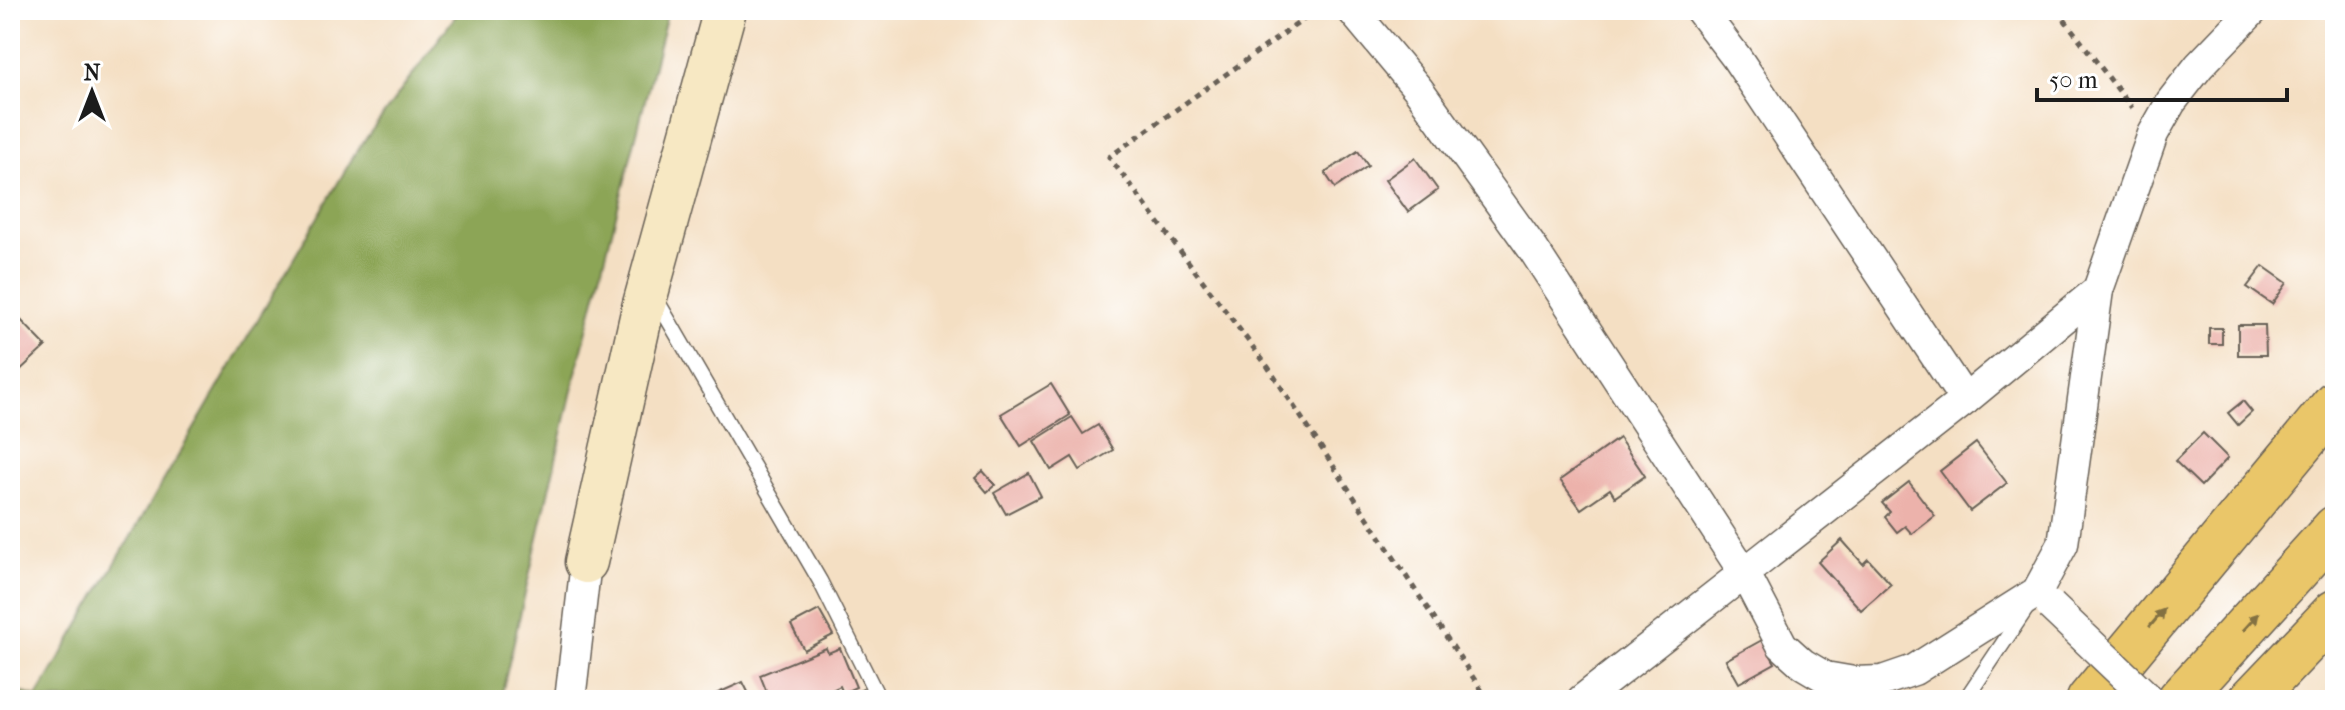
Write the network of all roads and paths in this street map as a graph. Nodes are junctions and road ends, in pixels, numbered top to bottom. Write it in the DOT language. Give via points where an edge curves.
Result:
graph roads {
  1 [pos="725,10"];
  2 [pos="1317,10"];
  3 [pos="1352,10"];
  4 [pos="1700,10"];
  5 [pos="2057,10"];
  6 [pos="2253,10"];
  7 [pos="2153,134"];
  8 [pos="649,286"];
  9 [pos="2098,290"];
  10 [pos="1965,400"];
  11 [pos="2335,403"];
  12 [pos="2335,528"];
  13 [pos="586,562"];
  14 [pos="1745,574"];
  15 [pos="2044,599"];
  16 [pos="2335,612"];
  17 [pos="570,700"];
  18 [pos="858,700"];
  19 [pos="1488,700"];
  20 [pos="1582,700"];
  21 [pos="1965,700"];
  22 [pos="2089,700"];
  23 [pos="2150,700"];
  24 [pos="2179,700"];
  25 [pos="2251,700"];
  1 -- 8 [label="street"];
  2 -- 19 [label="path" via="1109,157 1268,367"];
  3 -- 14 [label="street" via="1418,89 1533,249"];
  4 -- 10 [label="street"];
  5 -- 7 [label="path"];
  6 -- 7 [label="street" via="2199,66"];
  7 -- 9 [label="street"];
  8 -- 13 [label="street"];
  8 -- 18 [label="lane" via="827,595 875,691"];
  9 -- 10 [label="street"];
  9 -- 15 [label="street" via="2063,544"];
  10 -- 14 [label="street"];
  22 -- 11 [label="highway, one-way"];
  24 -- 12 [label="highway, one-way"];
  13 -- 17 [label="street"];
  14 -- 15 [label="street" via="1782,645 1825,677 1854,682 1882,681 1914,670"];
  14 -- 20 [label="street"];
  15 -- 21 [label="lane"];
  15 -- 23 [label="street, bridge"];
  16 -- 25 [label="highway"];
}
